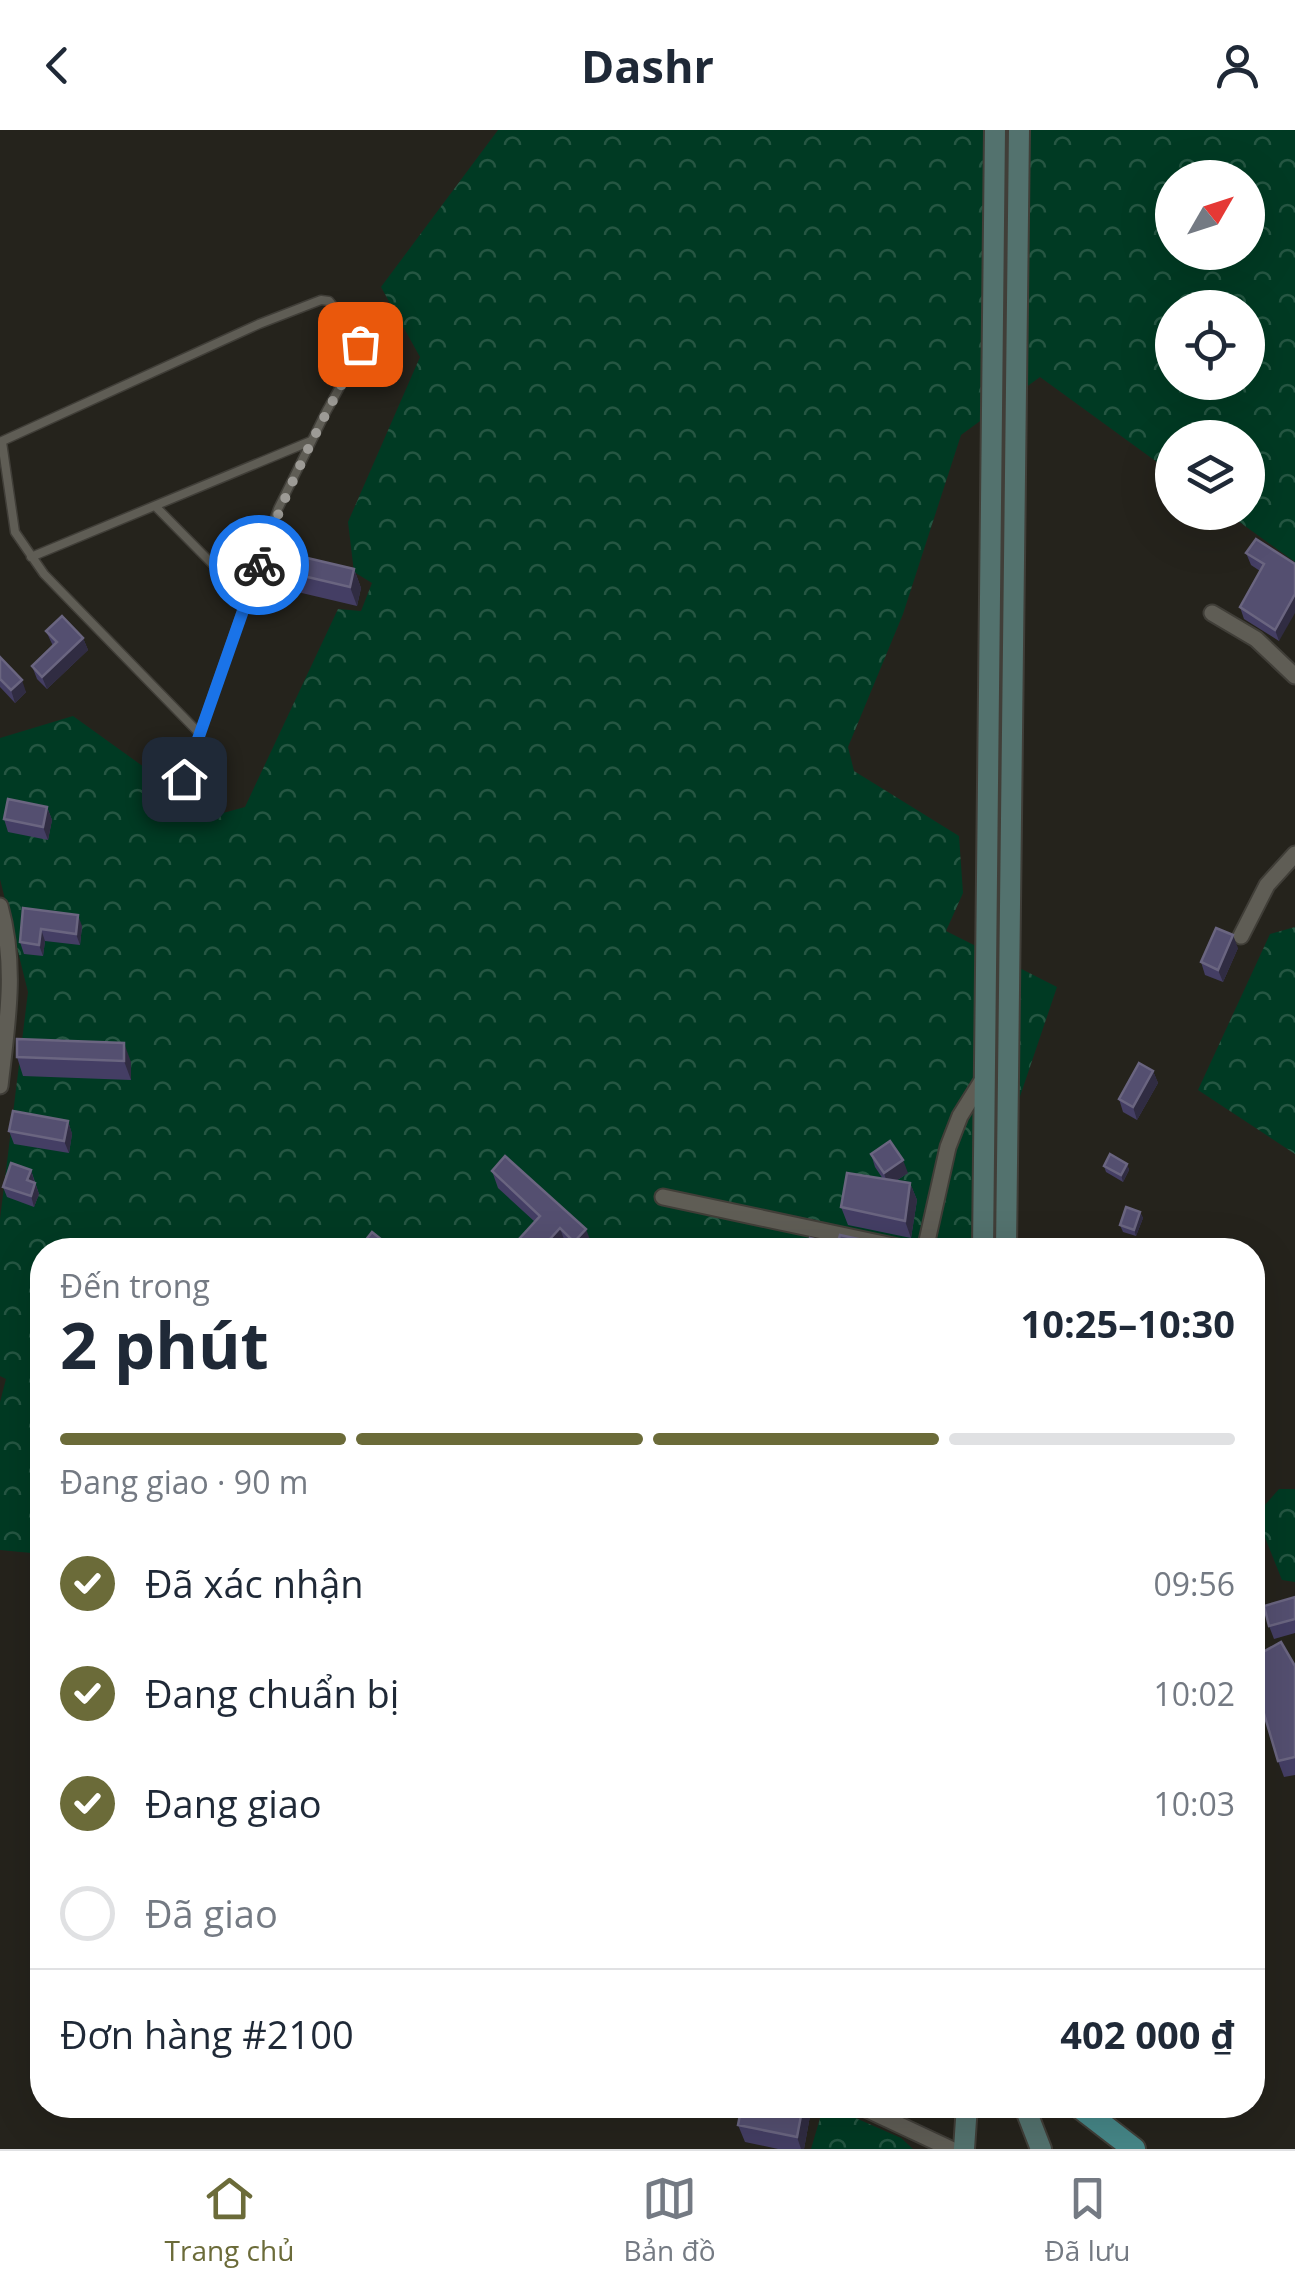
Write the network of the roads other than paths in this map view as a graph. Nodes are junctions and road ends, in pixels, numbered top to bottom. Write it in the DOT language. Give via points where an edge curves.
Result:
graph roads {
  1 [pos="996,130"];
  2 [pos="1018,130"];
  3 [pos="311,440"];
  4 [pos="1,442"];
  5 [pos="154,506"];
  6 [pos="31,557"];
  7 [pos="247,599"];
  8 [pos="1212,613"];
  9 [pos="1295,676"];
  10 [pos="200,734"];
  11 [pos="184,779"];
  12 [pos="1295,854"];
  13 [pos="0,906"];
  14 [pos="1241,936"];
  15 [pos="985,1076"];
  16 [pos="0,1086"];
  17 [pos="663,1197"];
  18 [pos="856,1238"];
  19 [pos="927,1238"];
  20 [pos="983,1238"];
  21 [pos="1006,1238"];
  22 [pos="885,2118"];
  23 [pos="966,2118"];
  24 [pos="1029,2118"];
  25 [pos="1094,2118"];
  26 [pos="951,2149"];
  27 [pos="964,2149"];
  28 [pos="1041,2149"];
  29 [pos="1134,2149"];
  1 -- 15 [label="main road"];
  2 -- 21 [label="main road"];
  3 -- 4 [label="lane" via="360,351 357,336 329,300 259,324"];
  3 -- 5 [label="lane"];
  3 -- 7 [label="lane"];
  4 -- 6 [label="lane" via="15,532"];
  5 -- 6 [label="lane"];
  5 -- 7 [label="lane"];
  6 -- 10 [label="lane"];
  7 -- 10 [label="lane"];
  8 -- 9 [label="street" via="1256,639"];
  10 -- 11 [label="lane"];
  12 -- 14 [label="street" via="1267,885"];
  13 -- 16 [label="street" via="11,986"];
  15 -- 19 [label="street" via="948,1147"];
  15 -- 20 [label="main road"];
  17 -- 18 [label="street"];
  22 -- 26 [label="street"];
  23 -- 27 [label="main road"];
  24 -- 28 [label="main road"];
  25 -- 29 [label="main road"];
}
